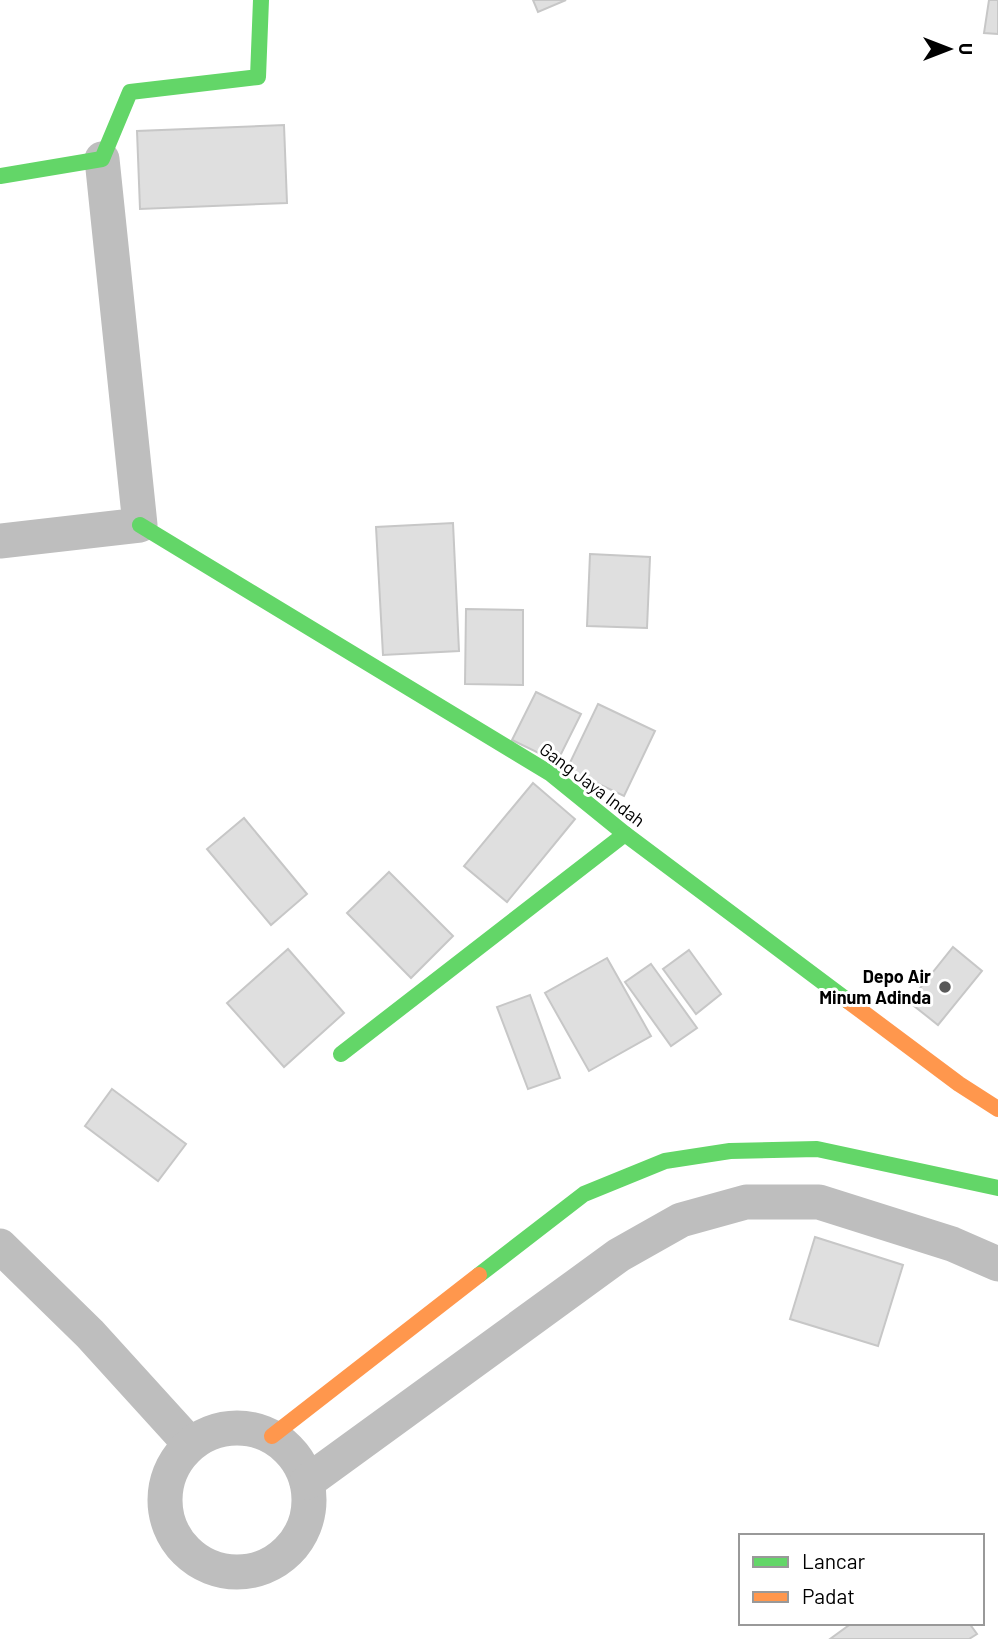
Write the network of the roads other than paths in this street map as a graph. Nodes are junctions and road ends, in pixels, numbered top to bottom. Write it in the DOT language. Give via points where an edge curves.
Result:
graph roads {
  1 [pos="261,0"];
  2 [pos="102,159"];
  3 [pos="0,176"];
  4 [pos="140,525"];
  5 [pos="0,541"];
  6 [pos="625,834"];
  7 [pos="341,1054"];
  8 [pos="998,1109"];
  9 [pos="998,1188"];
  10 [pos="0,1246"];
  11 [pos="998,1264"];
  12 [pos="272,1436"];
  13 [pos="190,1444"];
  14 [pos="307,1482"];
  1 -- 2 [label="street" via="258,77 130,92"];
  2 -- 3 [label="street"];
  2 -- 4 [label="street"];
  4 -- 5 [label="street"];
  4 -- 6 [label="street, Gang Jaya Indah" via="551,774"];
  6 -- 7 [label="street"];
  6 -- 8 [label="street, Gang Jaya Indah"];
  9 -- 12 [label="street" via="817,1149 730,1151 665,1161 584,1194"];
  10 -- 13 [label="street" via="90,1334"];
  11 -- 14 [label="street" via="952,1244 818,1202 746,1202 681,1220 619,1255"];
  12 -- 13 [label="street" via="230,1428"];
  12 -- 14 [label="street" via="298,1460"];
  13 -- 14 [label="street" via="166,1484 165,1508 171,1531 204,1565 250,1572 272,1564 291,1548 303,1529 309,1506"];
}
